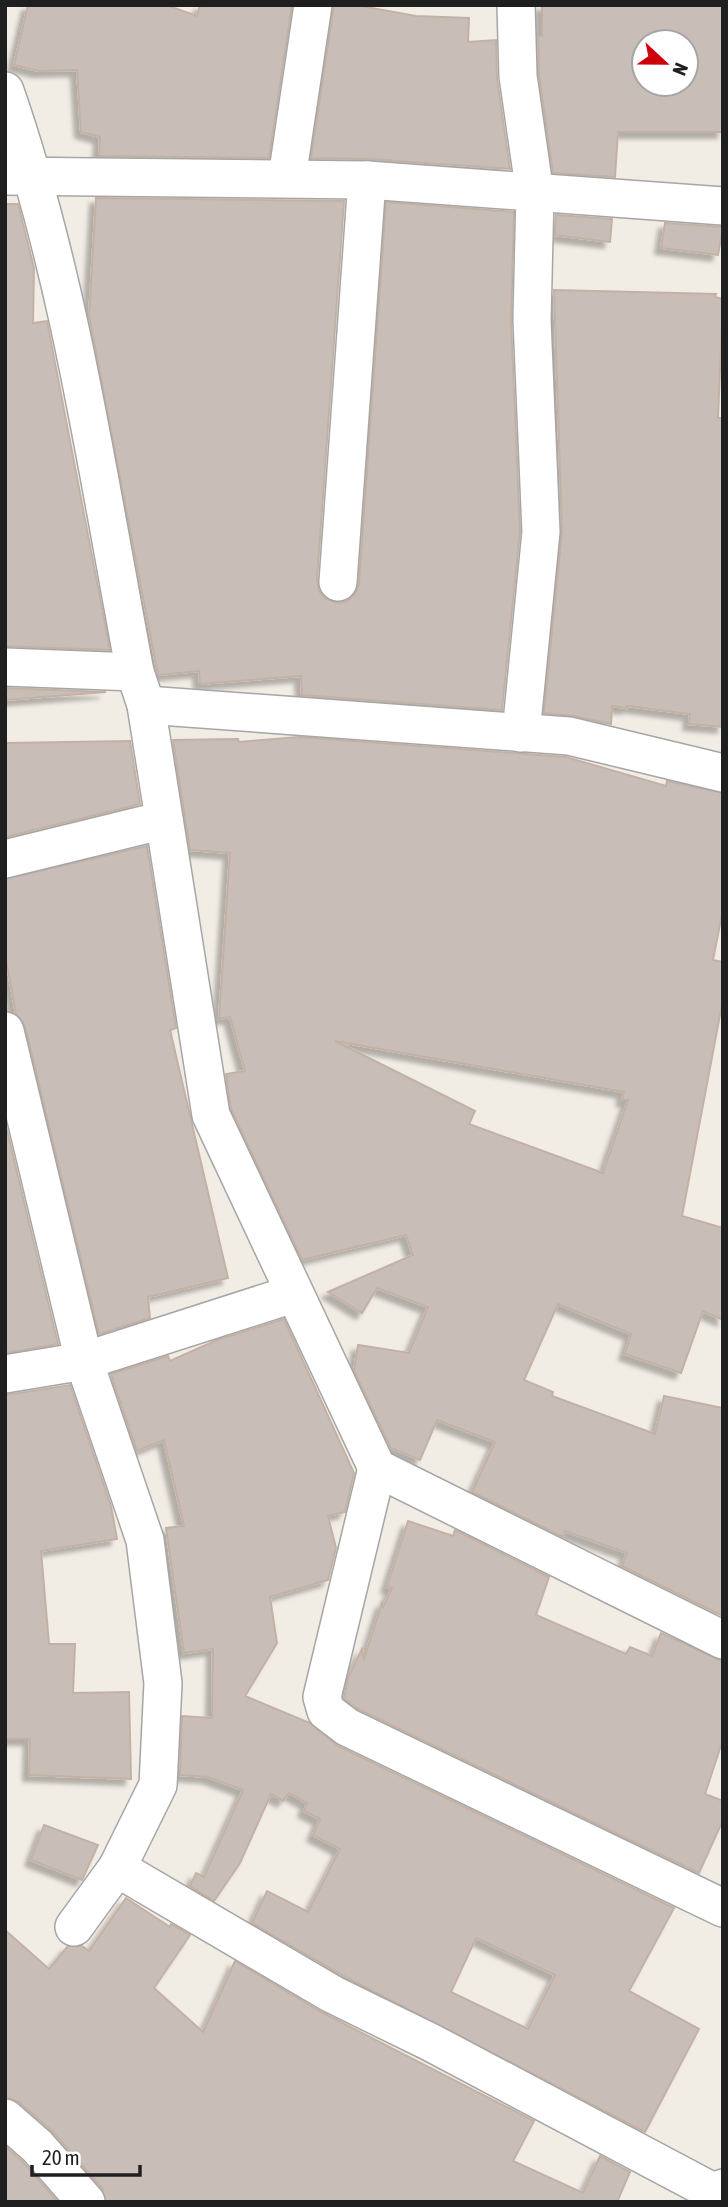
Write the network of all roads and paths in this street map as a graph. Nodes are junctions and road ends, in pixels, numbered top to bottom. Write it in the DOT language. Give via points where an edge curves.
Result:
graph roads {
  1 [pos="313,5"];
  2 [pos="516,5"];
  3 [pos="5,91"];
  4 [pos="20,176"];
  5 [pos="288,178"];
  6 [pos="367,180"];
  7 [pos="535,194"];
  8 [pos="723,206"];
  9 [pos="338,582"];
  10 [pos="5,667"];
  11 [pos="141,688"];
  12 [pos="522,733"];
  13 [pos="723,773"];
  14 [pos="164,820"];
  15 [pos="5,859"];
  16 [pos="5,1031"];
  17 [pos="293,1294"];
  18 [pos="84,1361"];
  19 [pos="5,1374"];
  20 [pos="377,1468"];
  21 [pos="723,1640"];
  22 [pos="117,1868"];
  23 [pos="723,1908"];
  24 [pos="74,1927"];
  25 [pos="5,2118"];
  26 [pos="723,2188"];
  27 [pos="86,2202"];
  1 -- 5 [label="street"];
  2 -- 7 [label="street" via="518,76"];
  3 -- 4 [label="street"];
  4 -- 5 [label="street"];
  4 -- 11 [label="street" via="54,254"];
  5 -- 6 [label="street"];
  6 -- 7 [label="street"];
  6 -- 9 [label="street"];
  7 -- 8 [label="street"];
  7 -- 12 [label="street" via="532,320 541,532"];
  10 -- 11 [label="street"];
  11 -- 12 [label="street"];
  11 -- 14 [label="street"];
  12 -- 13 [label="street" via="569,736"];
  14 -- 15 [label="street"];
  14 -- 17 [label="street" via="211,1115"];
  16 -- 18 [label="street"];
  17 -- 18 [label="street"];
  17 -- 20 [label="street"];
  18 -- 19 [label="street"];
  18 -- 22 [label="street" via="145,1541 163,1682 158,1785"];
  20 -- 21 [label="street"];
  20 -- 23 [label="street" via="322,1697 326,1711 347,1727"];
  22 -- 24 [label="street"];
  22 -- 26 [label="street" via="332,1994 719,2195"];
  25 -- 27 [label="street" via="37,2146"];
}
